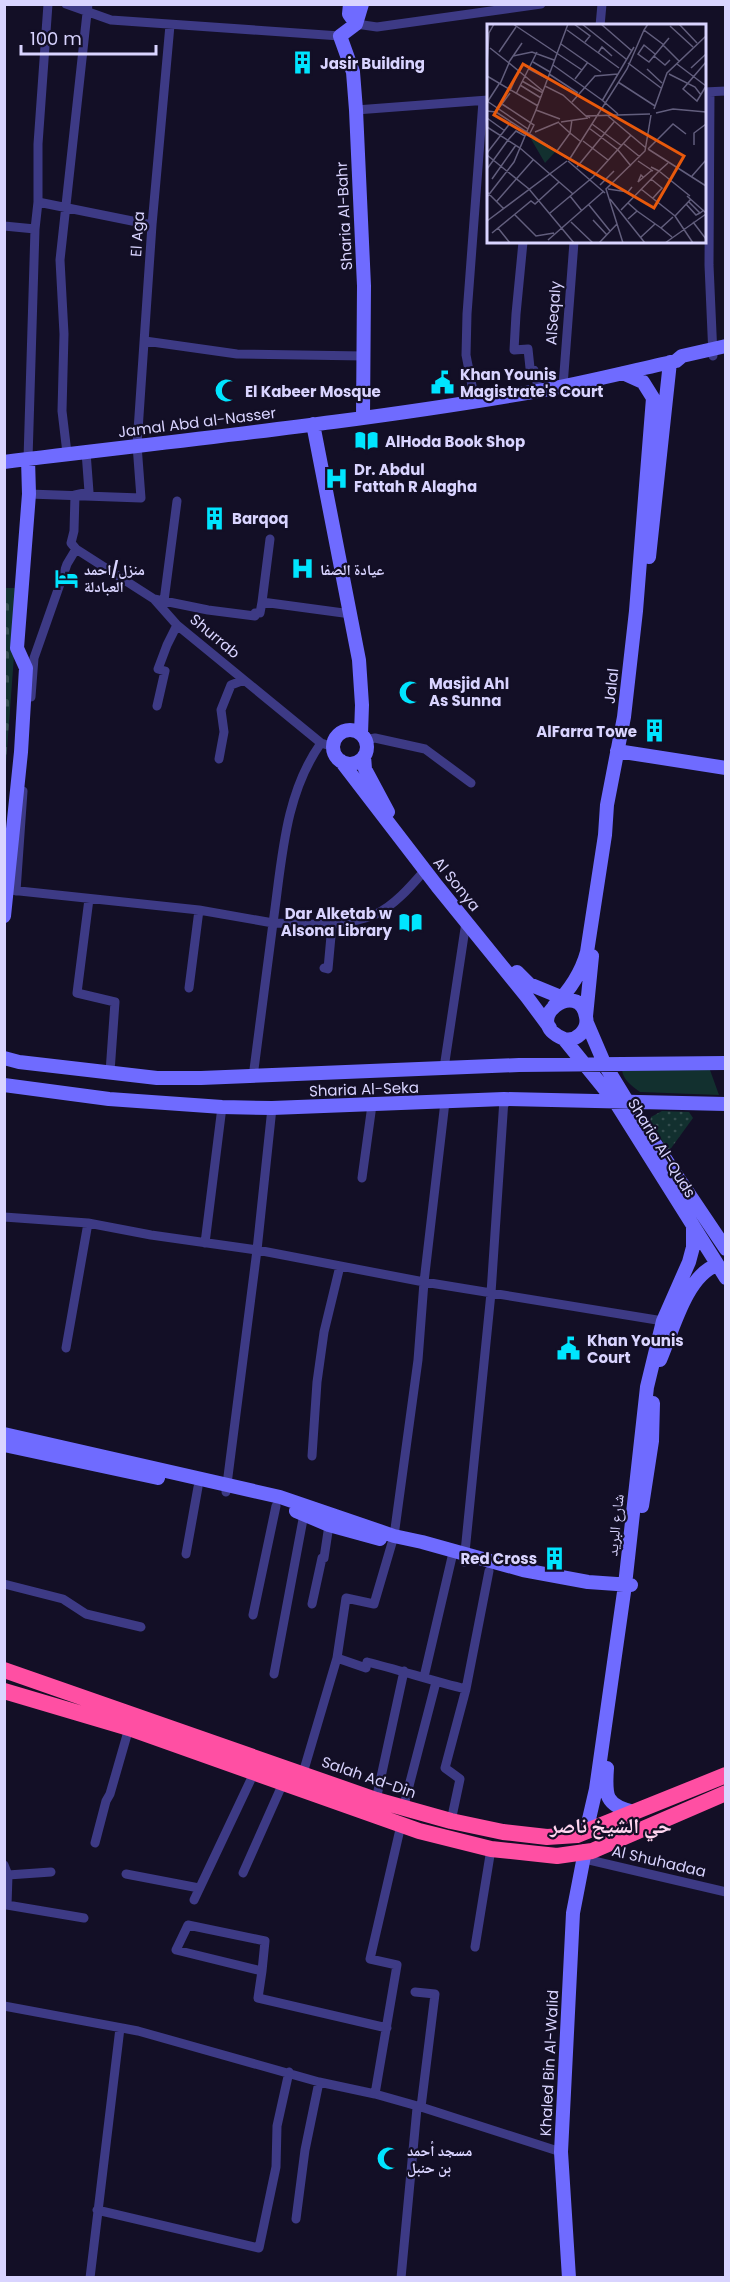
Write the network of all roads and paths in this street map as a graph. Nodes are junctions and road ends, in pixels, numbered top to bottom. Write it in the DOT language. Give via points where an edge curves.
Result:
graph roads {
  1 [pos="48,4"];
  2 [pos="66,4"];
  3 [pos="350,4"];
  4 [pos="362,4"];
  5 [pos="541,4"];
  6 [pos="602,4"];
  7 [pos="87,8"];
  8 [pos="356,24"];
  9 [pos="600,24"];
  10 [pos="170,25"];
  11 [pos="340,36"];
  12 [pos="707,92"];
  13 [pos="726,92"];
  14 [pos="486,100"];
  15 [pos="356,110"];
  16 [pos="38,202"];
  17 [pos="67,208"];
  18 [pos="152,225"];
  19 [pos="4,226"];
  20 [pos="35,229"];
  21 [pos="523,243"];
  22 [pos="574,243"];
  23 [pos="145,341"];
  24 [pos="720,351"];
  25 [pos="364,356"];
  26 [pos="673,362"];
  27 [pos="623,373"];
  28 [pos="563,386"];
  29 [pos="538,391"];
  30 [pos="475,401"];
  31 [pos="363,417"];
  32 [pos="313,424"];
  33 [pos="137,446"];
  34 [pos="86,452"];
  35 [pos="67,453"];
  36 [pos="28,459"];
  37 [pos="4,462"];
  38 [pos="28,494"];
  39 [pos="75,495"];
  40 [pos="177,501"];
  41 [pos="270,539"];
  42 [pos="76,549"];
  43 [pos="159,600"];
  44 [pos="262,602"];
  45 [pos="351,614"];
  46 [pos="177,625"];
  47 [pos="244,680"];
  48 [pos="156,706"];
  49 [pos="363,737"];
  50 [pos="327,745"];
  51 [pos="622,748"];
  52 [pos="364,756"];
  53 [pos="219,759"];
  54 [pos="341,760"];
  55 [pos="726,761"];
  56 [pos="726,768"];
  57 [pos="471,783"];
  58 [pos="425,870"];
  59 [pos="11,890"];
  60 [pos="89,899"];
  61 [pos="199,910"];
  62 [pos="4,916"];
  63 [pos="273,922"];
  64 [pos="466,922"];
  65 [pos="332,925"];
  66 [pos="324,968"];
  67 [pos="189,988"];
  68 [pos="562,1001"];
  69 [pos="586,1020"];
  70 [pos="557,1035"];
  71 [pos="4,1058"];
  72 [pos="726,1063"];
  73 [pos="585,1064"];
  74 [pos="552,1065"];
  75 [pos="605,1065"];
  76 [pos="444,1068"];
  77 [pos="110,1072"];
  78 [pos="253,1077"];
  79 [pos="4,1085"];
  80 [pos="504,1099"];
  81 [pos="445,1102"];
  82 [pos="622,1103"];
  83 [pos="726,1104"];
  84 [pos="372,1105"];
  85 [pos="222,1107"];
  86 [pos="272,1108"];
  87 [pos="362,1178"];
  88 [pos="4,1217"];
  89 [pos="88,1223"];
  90 [pos="693,1228"];
  91 [pos="205,1243"];
  92 [pos="726,1249"];
  93 [pos="257,1250"];
  94 [pos="717,1265"];
  95 [pos="340,1266"];
  96 [pos="726,1278"];
  97 [pos="423,1282"];
  98 [pos="491,1293"];
  99 [pos="663,1321"];
  100 [pos="66,1348"];
  101 [pos="4,1434"];
  102 [pos="4,1445"];
  103 [pos="312,1456"];
  104 [pos="198,1486"];
  105 [pos="227,1489"];
  106 [pos="276,1506"];
  107 [pos="304,1514"];
  108 [pos="329,1525"];
  109 [pos="393,1540"];
  110 [pos="186,1554"];
  111 [pos="460,1558"];
  112 [pos="489,1570"];
  113 [pos="4,1584"];
  114 [pos="627,1589"];
  115 [pos="312,1604"];
  116 [pos="253,1615"];
  117 [pos="141,1627"];
  118 [pos="337,1658"];
  119 [pos="4,1670"];
  120 [pos="404,1671"];
  121 [pos="274,1674"];
  122 [pos="424,1677"];
  123 [pos="436,1682"];
  124 [pos="466,1689"];
  125 [pos="4,1691"];
  126 [pos="129,1728"];
  127 [pos="254,1773"];
  128 [pos="726,1775"];
  129 [pos="289,1777"];
  130 [pos="726,1793"];
  131 [pos="376,1800"];
  132 [pos="634,1812"];
  133 [pos="402,1817"];
  134 [pos="451,1821"];
  135 [pos="586,1832"];
  136 [pos="95,1843"];
  137 [pos="491,1849"];
  138 [pos="585,1855"];
  139 [pos="4,1865"];
  140 [pos="51,1872"];
  141 [pos="243,1873"];
  142 [pos="126,1874"];
  143 [pos="8,1875"];
  144 [pos="198,1888"];
  145 [pos="726,1892"];
  146 [pos="194,1900"];
  147 [pos="84,1918"];
  148 [pos="475,1947"];
  149 [pos="262,1971"];
  150 [pos="415,1992"];
  151 [pos="4,2006"];
  152 [pos="120,2028"];
  153 [pos="387,2028"];
  154 [pos="289,2072"];
  155 [pos="319,2082"];
  156 [pos="375,2094"];
  157 [pos="419,2108"];
  158 [pos="561,2152"];
  159 [pos="97,2210"];
  160 [pos="296,2219"];
  161 [pos="90,2277"];
  162 [pos="401,2277"];
  163 [pos="569,2277"];
  1 -- 16 [label="street"];
  2 -- 7 [label="street"];
  3 -- 8 [label="main road" via="349,14"];
  4 -- 8 [label="main road"];
  5 -- 8 [label="street" via="377,27"];
  6 -- 9 [label="street"];
  7 -- 10 [label="street" via="111,20"];
  7 -- 17 [label="street"];
  8 -- 11 [label="main road"];
  10 -- 11 [label="street"];
  10 -- 18 [label="street, El Aga"];
  11 -- 15 [label="main road, Sharia Al-Bahr" via="353,72"];
  12 -- 13 [label="street"];
  12 -- 24 [label="street" via="709,265"];
  14 -- 15 [label="street"];
  14 -- 30 [label="street" via="467,314 466,355"];
  15 -- 25 [label="main road, Sharia Al-Bahr"];
  16 -- 17 [label="street"];
  16 -- 20 [label="street"];
  17 -- 18 [label="street"];
  17 -- 35 [label="street" via="60,260"];
  18 -- 23 [label="street, El Aga"];
  19 -- 20 [label="street"];
  20 -- 36 [label="street"];
  21 -- 29 [label="street" via="514,350 528,349"];
  22 -- 28 [label="street, AlSeqaly"];
  23 -- 25 [label="street" via="237,354"];
  23 -- 33 [label="street, El Aga"];
  24 -- 26 [label="main road, Jamal Abd al-Nasser" via="684,364"];
  25 -- 31 [label="main road, Sharia Al-Bahr"];
  26 -- 27 [label="main road, Jamal Abd al-Nasser"];
  26 -- 51 [label="main road, Jalal" via="658,460 647,587"];
  27 -- 28 [label="main road, Jamal Abd al-Nasser"];
  27 -- 51 [label="main road, Jalal" via="643,382 653,398"];
  28 -- 29 [label="main road, Jamal Abd al-Nasser"];
  29 -- 30 [label="main road, Jamal Abd al-Nasser"];
  30 -- 31 [label="main road, Jamal Abd al-Nasser"];
  31 -- 32 [label="main road, Jamal Abd al-Nasser"];
  32 -- 33 [label="main road, Jamal Abd al-Nasser"];
  32 -- 45 [label="main road, Al Sonya"];
  33 -- 34 [label="main road, Jamal Abd al-Nasser"];
  33 -- 39 [label="street, El Aga" via="141,498"];
  34 -- 35 [label="main road, Jamal Abd al-Nasser"];
  34 -- 39 [label="street" via="89,492"];
  35 -- 36 [label="main road, Jamal Abd al-Nasser"];
  36 -- 37 [label="main road, Jamal Abd al-Nasser"];
  36 -- 38 [label="main road"];
  38 -- 39 [label="street"];
  38 -- 59 [label="main road" via="17,648 26,668"];
  39 -- 42 [label="street" via="71,543"];
  40 -- 43 [label="street"];
  41 -- 44 [label="street"];
  42 -- 43 [label="street, Shurrab"];
  42 -- 59 [label="street" via="67,564 34,658"];
  43 -- 44 [label="street" via="255,616 260,614"];
  43 -- 46 [label="street, Shurrab"];
  44 -- 45 [label="street"];
  45 -- 49 [label="main road, Al Sonya" via="359,660"];
  46 -- 47 [label="street, Shurrab"];
  46 -- 48 [label="street" via="158,669 165,671"];
  47 -- 50 [label="street, Shurrab"];
  47 -- 53 [label="street" via="231,685 221,710 224,732"];
  49 -- 50 [label="main road" via="351,730"];
  49 -- 52 [label="main road, Al Sonya" via="367,751"];
  49 -- 57 [label="street" via="425,749"];
  50 -- 54 [label="main road, Al Sonya"];
  50 -- 63 [label="street" via="307,762 298,782 288,817"];
  51 -- 55 [label="main road"];
  51 -- 56 [label="main road"];
  51 -- 68 [label="main road, Jalal" via="607,805 587,952 579,975"];
  51 -- 69 [label="main road, Jalal" via="611,805"];
  52 -- 54 [label="main road" via="356,763"];
  52 -- 68 [label="main road, Al Sonya" via="365,769 391,817 442,881 524,979"];
  54 -- 58 [label="main road, Al Sonya"];
  58 -- 64 [label="main road, Al Sonya"];
  58 -- 65 [label="street" via="400,897 376,914"];
  59 -- 60 [label="street"];
  59 -- 62 [label="main road"];
  60 -- 61 [label="street"];
  60 -- 77 [label="street" via="77,993 115,1002"];
  61 -- 63 [label="street"];
  61 -- 67 [label="street"];
  63 -- 65 [label="street"];
  63 -- 78 [label="street"];
  64 -- 70 [label="main road, Al Sonya"];
  64 -- 76 [label="street"];
  65 -- 66 [label="street" via="328,969"];
  68 -- 69 [label="main road" via="580,1006"];
  68 -- 70 [label="main road" via="548,1016"];
  69 -- 70 [label="main road" via="585,1029 575,1038"];
  69 -- 75 [label="main road, Sharia Al-Quds"];
  70 -- 73 [label="main road, Sharia Al-Quds"];
  70 -- 74 [label="main road" via="562,1060"];
  71 -- 77 [label="main road, Sharia Al-Seka"];
  72 -- 75 [label="main road, Sharia Al-Seka"];
  73 -- 74 [label="main road, Sharia Al-Seka"];
  73 -- 75 [label="main road, Sharia Al-Seka"];
  73 -- 82 [label="main road, Sharia Al-Quds"];
  74 -- 76 [label="main road, Sharia Al-Seka"];
  75 -- 82 [label="main road, Sharia Al-Quds"];
  76 -- 78 [label="main road, Sharia Al-Seka"];
  77 -- 78 [label="main road, Sharia Al-Seka" via="157,1078"];
  79 -- 85 [label="main road, Sharia Al-Seka" via="109,1099"];
  80 -- 81 [label="main road, Sharia Al-Seka"];
  80 -- 82 [label="main road, Sharia Al-Seka"];
  80 -- 98 [label="street"];
  81 -- 84 [label="main road, Sharia Al-Seka"];
  81 -- 97 [label="street"];
  82 -- 83 [label="main road, Sharia Al-Seka"];
  82 -- 90 [label="main road, Sharia Al-Quds"];
  82 -- 92 [label="main road, Sharia Al-Quds"];
  84 -- 86 [label="main road, Sharia Al-Seka"];
  84 -- 87 [label="street"];
  85 -- 86 [label="main road, Sharia Al-Seka"];
  85 -- 91 [label="street"];
  86 -- 93 [label="street"];
  88 -- 89 [label="street"];
  89 -- 91 [label="street"];
  89 -- 100 [label="street"];
  90 -- 94 [label="main road, Sharia Al-Quds"];
  90 -- 99 [label="main road, شارع البريد" via="689,1262"];
  91 -- 93 [label="street"];
  93 -- 95 [label="street"];
  93 -- 105 [label="street"];
  94 -- 96 [label="main road, Sharia Al-Quds"];
  94 -- 114 [label="main road, شارع البريد" via="703,1273 688,1295 658,1364 652,1441"];
  95 -- 97 [label="street"];
  95 -- 103 [label="street" via="324,1332"];
  97 -- 98 [label="street"];
  97 -- 109 [label="street" via="418,1360"];
  98 -- 99 [label="street"];
  98 -- 111 [label="street"];
  99 -- 114 [label="main road, شارع البريد" via="647,1387"];
  101 -- 105 [label="main road"];
  102 -- 104 [label="main road"];
  104 -- 105 [label="main road"];
  104 -- 110 [label="street"];
  105 -- 106 [label="main road"];
  105 -- 109 [label="main road" via="289,1500"];
  106 -- 107 [label="main road"];
  106 -- 116 [label="street"];
  107 -- 108 [label="main road"];
  107 -- 121 [label="street"];
  108 -- 109 [label="main road"];
  108 -- 115 [label="street"];
  109 -- 111 [label="main road"];
  109 -- 118 [label="street" via="374,1604 346,1598"];
  111 -- 112 [label="main road"];
  111 -- 114 [label="main road"];
  111 -- 122 [label="street"];
  112 -- 114 [label="main road" via="558,1584"];
  112 -- 124 [label="street"];
  113 -- 117 [label="street" via="63,1599 86,1614"];
  114 -- 132 [label="main road, شارع البريد" via="605,1785 613,1804"];
  114 -- 135 [label="main road, شارع البريد"];
  118 -- 120 [label="street" via="366,1668 367,1662"];
  118 -- 129 [label="street"];
  119 -- 129 [label="highway, Salah Ad-Din"];
  120 -- 122 [label="street"];
  120 -- 131 [label="street"];
  122 -- 123 [label="street"];
  123 -- 124 [label="street"];
  123 -- 133 [label="street"];
  124 -- 134 [label="street" via="446,1768 460,1779"];
  125 -- 126 [label="highway, Salah Ad-Din"];
  126 -- 127 [label="highway, Salah Ad-Din"];
  126 -- 136 [label="street"];
  127 -- 129 [label="highway, Salah Ad-Din"];
  127 -- 144 [label="street"];
  128 -- 132 [label="highway, Salah Ad-Din"];
  129 -- 131 [label="highway, Salah Ad-Din"];
  129 -- 133 [label="highway, Salah Ad-Din"];
  129 -- 141 [label="street"];
  130 -- 138 [label="highway, Salah Ad-Din"];
  131 -- 133 [label="highway, Salah Ad-Din"];
  132 -- 135 [label="highway, Salah Ad-Din"];
  133 -- 134 [label="highway, Salah Ad-Din"];
  133 -- 137 [label="highway, Salah Ad-Din" via="464,1844"];
  133 -- 153 [label="street" via="370,1959 397,1965"];
  134 -- 135 [label="highway, Salah Ad-Din" via="547,1837"];
  137 -- 138 [label="highway, Salah Ad-Din"];
  137 -- 148 [label="street"];
  138 -- 145 [label="street, Al Shuhadaa"];
  138 -- 158 [label="main road, Khaled Bin Al-Walid" via="573,1913"];
  139 -- 143 [label="street"];
  140 -- 143 [label="street"];
  142 -- 144 [label="street"];
  143 -- 147 [label="street" via="7,1905"];
  144 -- 146 [label="street"];
  149 -- 149 [label="street" via="265,1941 188,1924 176,1950"];
  149 -- 153 [label="street" via="258,1998"];
  150 -- 157 [label="street" via="435,1994"];
  151 -- 152 [label="street"];
  152 -- 154 [label="street"];
  152 -- 159 [label="street"];
  153 -- 156 [label="street"];
  154 -- 155 [label="street"];
  154 -- 159 [label="street" via="277,2126 276,2167 259,2248"];
  155 -- 156 [label="street"];
  155 -- 160 [label="street"];
  156 -- 157 [label="street"];
  157 -- 158 [label="street"];
  157 -- 162 [label="street"];
  158 -- 163 [label="main road, Khaled Bin Al-Walid"];
  159 -- 161 [label="street"];
}
